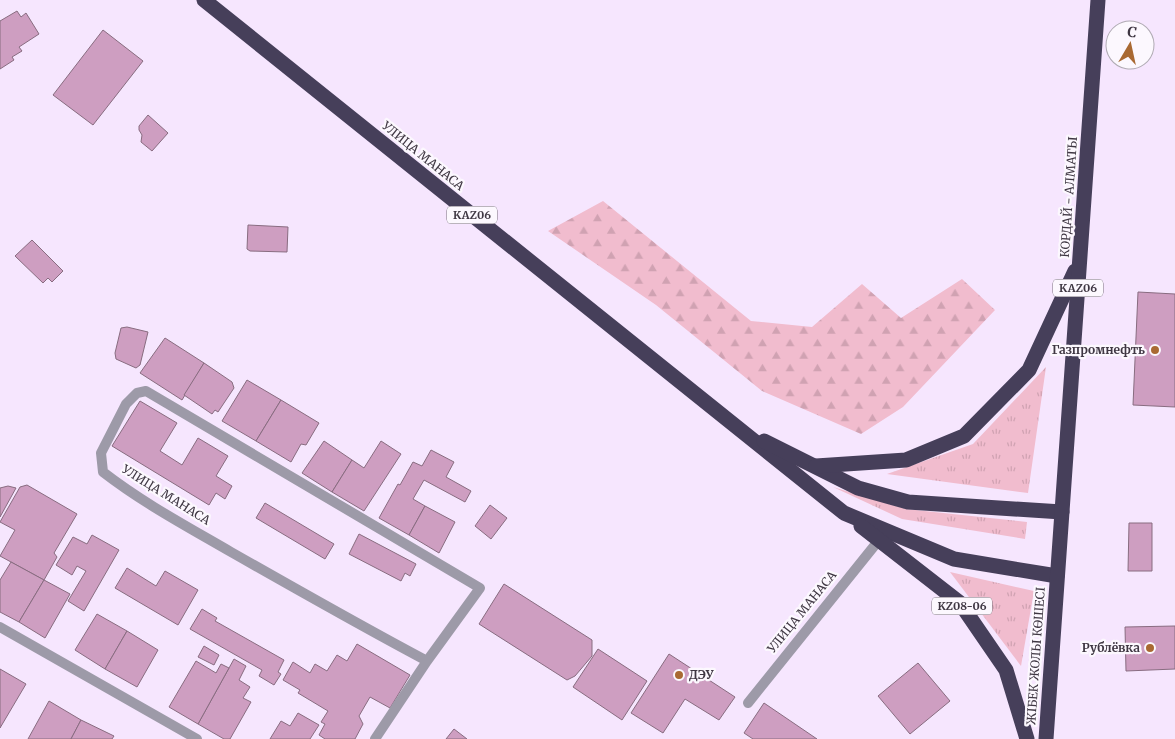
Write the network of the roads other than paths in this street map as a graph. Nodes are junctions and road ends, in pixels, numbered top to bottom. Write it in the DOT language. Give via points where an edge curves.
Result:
graph roads {
  1 [pos="204,0"];
  2 [pos="1098,0"];
  3 [pos="1080,261"];
  4 [pos="741,430"];
  5 [pos="816,466"];
  6 [pos="1062,512"];
  7 [pos="844,513"];
  8 [pos="878,540"];
  9 [pos="1057,576"];
  10 [pos="0,627"];
  11 [pos="427,662"];
  12 [pos="748,703"];
  13 [pos="197,739"];
  14 [pos="375,739"];
  15 [pos="1027,739"];
  16 [pos="1046,739"];
  1 -- 4 [label="highway, УЛИЦА МАНАСА / KAZ06"];
  2 -- 3 [label="highway, КОРДАЙ - АЛМАТЫ / KAZ06"];
  3 -- 5 [label="highway, KAZ06" via="1029,370 964,436 906,460"];
  3 -- 6 [label="highway, КОРДАЙ - АЛМАТЫ / KAZ06"];
  4 -- 5 [label="highway, KAZ06"];
  4 -- 7 [label="highway, KAZ06"];
  5 -- 6 [label="highway, KAZ06" via="858,488 908,502"];
  6 -- 9 [label="highway, КОРДАЙ - АЛМАТЫ / KAZ06"];
  7 -- 8 [label="highway, KZ08-06"];
  7 -- 9 [label="highway, KAZ06" via="954,559"];
  8 -- 12 [label="street, УЛИЦА МАНАСА"];
  8 -- 15 [label="highway, KZ08-06" via="960,603 1006,670"];
  9 -- 16 [label="highway, ЖІБЕК ЖОЛЫ КӨШЕСІ"];
  10 -- 13 [label="street"];
  11 -- 11 [label="street, УЛИЦА МАНАСА" via="184,525 102,472 101,452 126,404 137,393 146,391 480,588"];
  11 -- 14 [label="street"];
}
